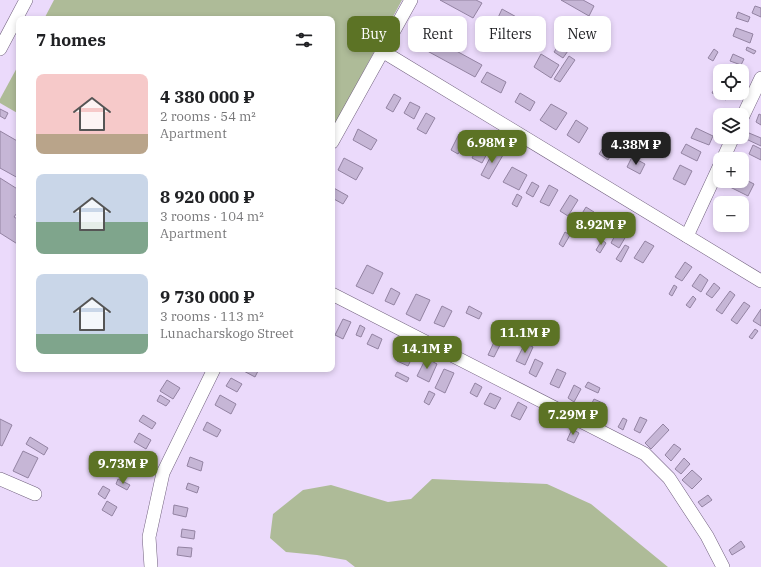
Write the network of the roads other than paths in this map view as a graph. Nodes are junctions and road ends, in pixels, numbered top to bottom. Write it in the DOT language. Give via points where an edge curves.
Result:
graph roads {
  1 [pos="26,0"];
  2 [pos="411,0"];
  3 [pos="18,16"];
  4 [pos="16,19"];
  5 [pos="400,19"];
  6 [pos="0,49"];
  7 [pos="381,52"];
  8 [pos="384,52"];
  9 [pos="761,78"];
  10 [pos="747,108"];
  11 [pos="335,137"];
  12 [pos="713,180"];
  13 [pos="687,236"];
  14 [pos="761,281"];
  15 [pos="335,296"];
  16 [pos="213,372"];
  17 [pos="0,479"];
  18 [pos="35,494"];
  19 [pos="151,567"];
  20 [pos="723,567"];
  1 -- 3 [label="street"];
  2 -- 5 [label="street"];
  4 -- 6 [label="street"];
  7 -- 11 [label="street"];
  8 -- 13 [label="street"];
  9 -- 10 [label="street"];
  12 -- 13 [label="street"];
  13 -- 14 [label="street"];
  15 -- 20 [label="street" via="645,454 669,478 707,536"];
  16 -- 19 [label="street" via="163,473 149,537"];
  17 -- 18 [label="street"];
}
